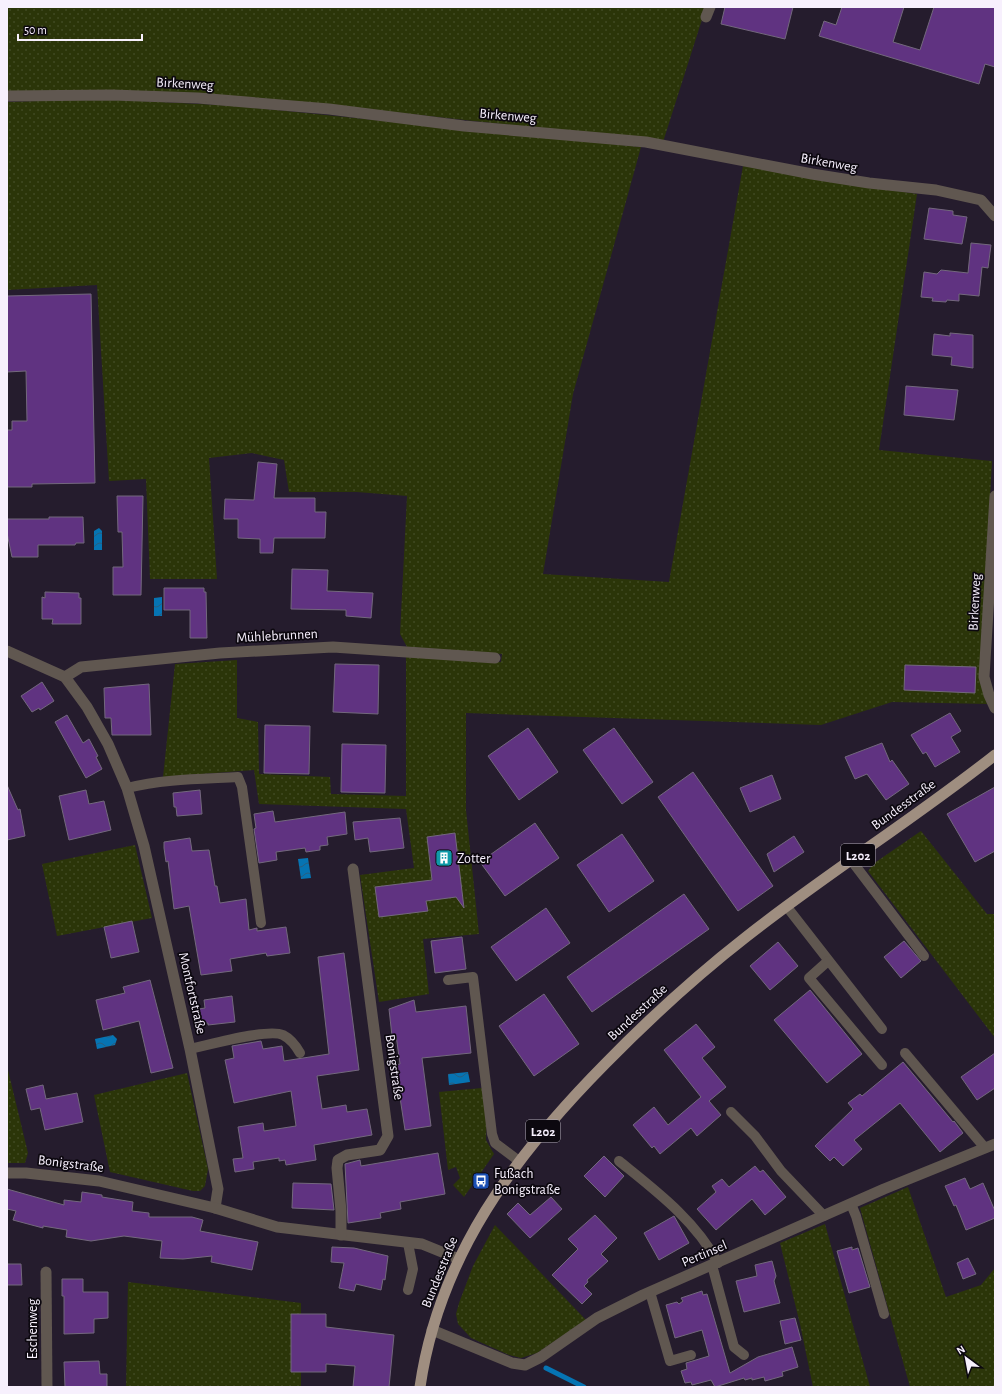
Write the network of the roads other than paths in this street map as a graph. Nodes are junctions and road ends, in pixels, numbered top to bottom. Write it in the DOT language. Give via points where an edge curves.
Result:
graph roads {
  1 [pos="7,96"];
  2 [pos="995,216"];
  3 [pos="995,496"];
  4 [pos="994,522"];
  5 [pos="7,651"];
  6 [pos="495,658"];
  7 [pos="65,677"];
  8 [pos="995,708"];
  9 [pos="995,755"];
  10 [pos="127,788"];
  11 [pos="851,860"];
  12 [pos="353,868"];
  13 [pos="787,907"];
  14 [pos="260,923"];
  15 [pos="924,956"];
  16 [pos="828,961"];
  17 [pos="448,980"];
  18 [pos="882,1029"];
  19 [pos="190,1049"];
  20 [pos="300,1053"];
  21 [pos="905,1053"];
  22 [pos="882,1065"];
  23 [pos="731,1112"];
  24 [pos="990,1146"];
  25 [pos="519,1161"];
  26 [pos="620,1161"];
  27 [pos="7,1173"];
  28 [pos="851,1204"];
  29 [pos="215,1208"];
  30 [pos="824,1216"];
  31 [pos="341,1235"];
  32 [pos="408,1243"];
  33 [pos="459,1259"];
  34 [pos="715,1264"];
  35 [pos="46,1272"];
  36 [pos="408,1290"];
  37 [pos="650,1292"];
  38 [pos="884,1314"];
  39 [pos="432,1330"];
  40 [pos="691,1355"];
  41 [pos="744,1355"];
  42 [pos="47,1387"];
  43 [pos="420,1387"];
  1 -- 2 [label="street, Birkenweg" via="112,95 198,98 646,142 819,176 936,190 981,200"];
  3 -- 4 [label="street, Birkenweg"];
  4 -- 8 [label="street, Birkenweg" via="984,677"];
  5 -- 7 [label="street"];
  6 -- 7 [label="street, Mühlebrunnen" via="332,647 80,666"];
  7 -- 10 [label="street, Montfortstraße" via="87,707 108,744"];
  9 -- 11 [label="main road, Bundesstraße / L202"];
  10 -- 14 [label="lane" via="142,784 238,777 242,787"];
  10 -- 19 [label="street, Montfortstraße" via="144,846"];
  11 -- 13 [label="main road, Bundesstraße / L202"];
  11 -- 15 [label="lane"];
  12 -- 31 [label="street, Bonigstraße" via="388,1136 380,1150 347,1155 338,1160"];
  13 -- 16 [label="lane"];
  13 -- 25 [label="main road, Bundesstraße / L202" via="691,982 628,1040 569,1101"];
  16 -- 18 [label="lane"];
  16 -- 22 [label="lane" via="809,978"];
  17 -- 25 [label="lane" via="472,977 492,1134 495,1143"];
  19 -- 20 [label="lane" via="264,1033 283,1034 294,1042"];
  19 -- 29 [label="street, Montfortstraße" via="218,1189"];
  21 -- 24 [label="lane"];
  23 -- 30 [label="lane"];
  24 -- 28 [label="street, Pertinsel"];
  25 -- 33 [label="main road, Bundesstraße / L202" via="490,1201"];
  26 -- 34 [label="lane" via="681,1212 713,1252"];
  27 -- 29 [label="street, Bonigstraße" via="99,1181"];
  28 -- 30 [label="street, Pertinsel"];
  28 -- 38 [label="lane"];
  29 -- 31 [label="street, Bonigstraße" via="277,1227"];
  30 -- 34 [label="street, Pertinsel"];
  31 -- 32 [label="street, Bonigstraße"];
  32 -- 33 [label="street, Bonigstraße" via="422,1244"];
  32 -- 36 [label="lane" via="413,1269"];
  33 -- 39 [label="main road, Bundesstraße / L202"];
  34 -- 37 [label="street, Pertinsel"];
  34 -- 41 [label="lane" via="734,1347"];
  35 -- 42 [label="street, Eschenweg"];
  37 -- 39 [label="street, Pertinsel" via="597,1318 560,1345 525,1365 512,1364"];
  37 -- 40 [label="lane" via="670,1361"];
  39 -- 43 [label="main road, Bundesstraße / L202"];
}
